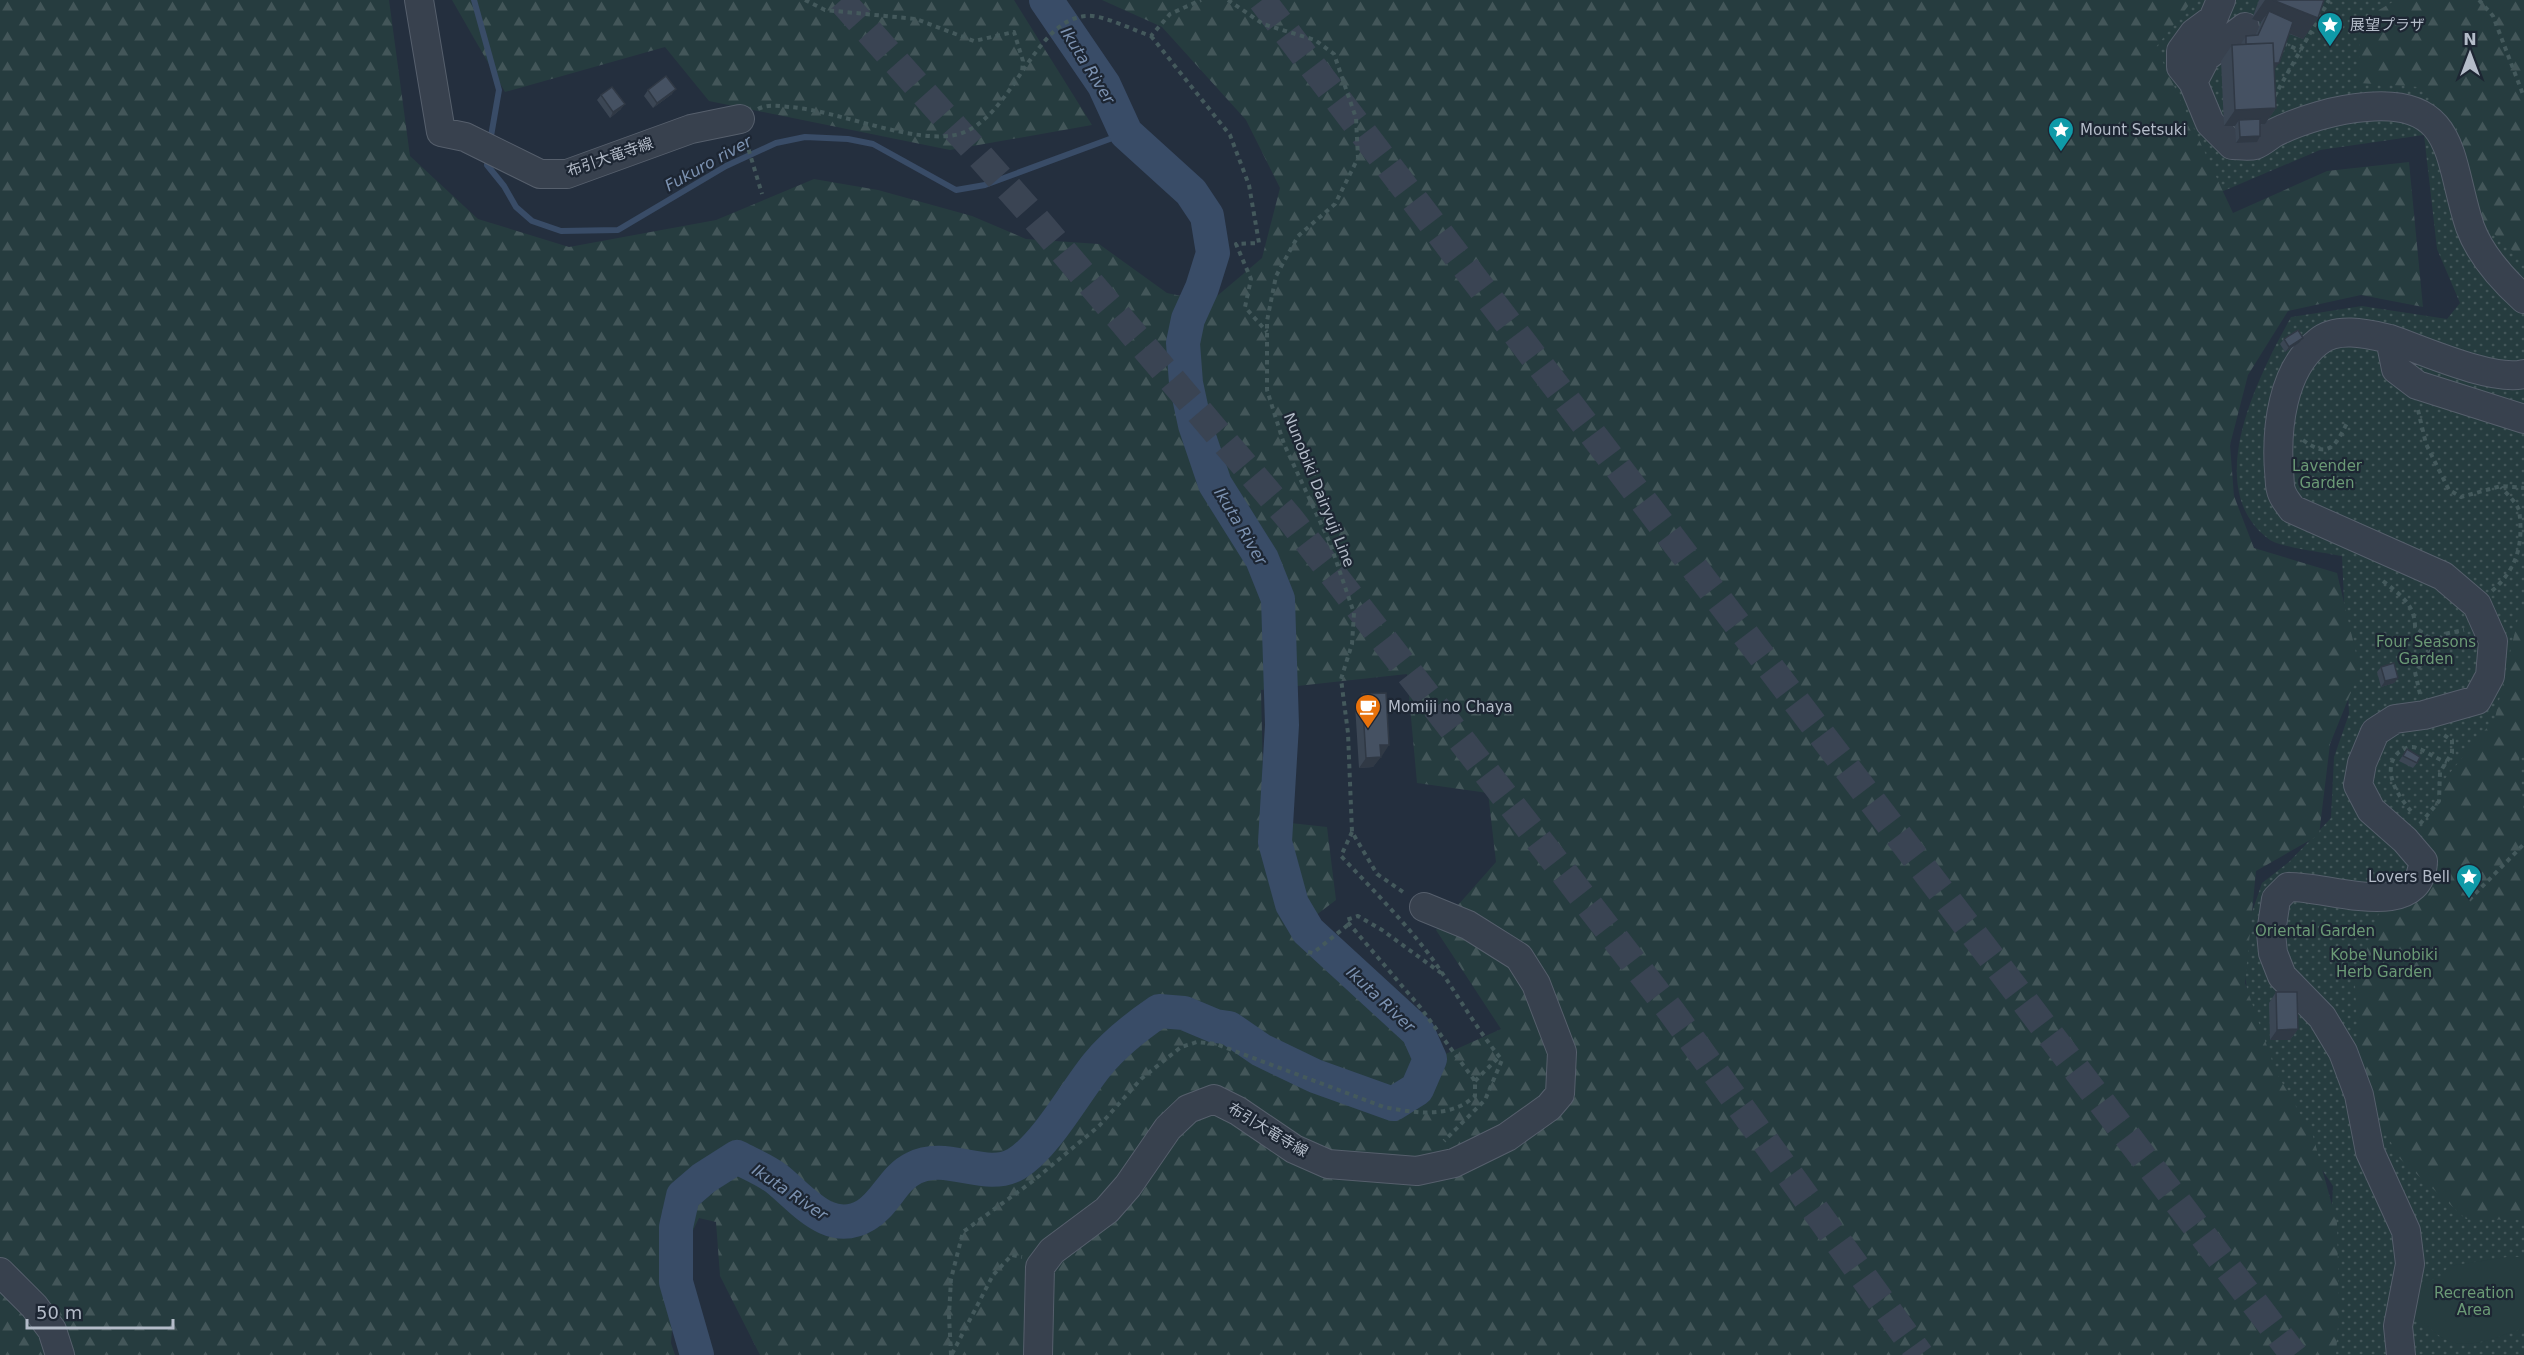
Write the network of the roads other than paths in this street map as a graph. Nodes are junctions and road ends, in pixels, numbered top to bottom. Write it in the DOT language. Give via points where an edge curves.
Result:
graph roads {
  1 [pos="419,0"];
  2 [pos="2221,0"];
  3 [pos="2245,27"];
  4 [pos="2193,82"];
  5 [pos="742,128"];
  6 [pos="2524,299"];
  7 [pos="2390,339"];
  8 [pos="2524,374"];
  9 [pos="2524,419"];
  10 [pos="1424,907"];
  11 [pos="0,1272"];
  12 [pos="60,1355"];
  13 [pos="1038,1355"];
  14 [pos="2401,1355"];
  1 -- 5 [label="street, 布引大竜寺線" via="441,132 465,137 540,174 567,174 691,129"];
  2 -- 4 [label="street" via="2212,19 2194,33 2181,51 2181,67"];
  3 -- 4 [label="street" via="2206,57"];
  4 -- 6 [label="street" via="2210,123 2232,145 2255,145 2275,133 2323,116 2366,106 2404,108 2430,118 2444,135 2471,229 2490,262"];
  7 -- 8 [label="street" via="2490,373 2513,377"];
  7 -- 9 [label="street" via="2397,369 2417,386"];
  7 -- 14 [label="street" via="2345,332 2319,341 2298,367 2280,423 2281,492 2292,509 2443,576 2478,608 2493,641 2490,676 2476,700 2395,719 2375,732 2362,763 2358,785 2371,810 2413,832 2423,861 2422,876 2410,891 2391,896 2351,897 2306,886 2288,887 2276,899 2271,933 2273,953 2282,976 2322,1017 2343,1052 2359,1095 2370,1152 2406,1231 2410,1264 2398,1326"];
  10 -- 13 [label="street, 布引大竜寺線" via="1468,925 1519,957 1536,984 1562,1052 1560,1094 1549,1107 1507,1137 1454,1163 1418,1171 1328,1164 1294,1149 1214,1099 1188,1109 1168,1128 1107,1210 1052,1251 1041,1266"];
  11 -- 12 [label="street" via="52,1330"];
}
